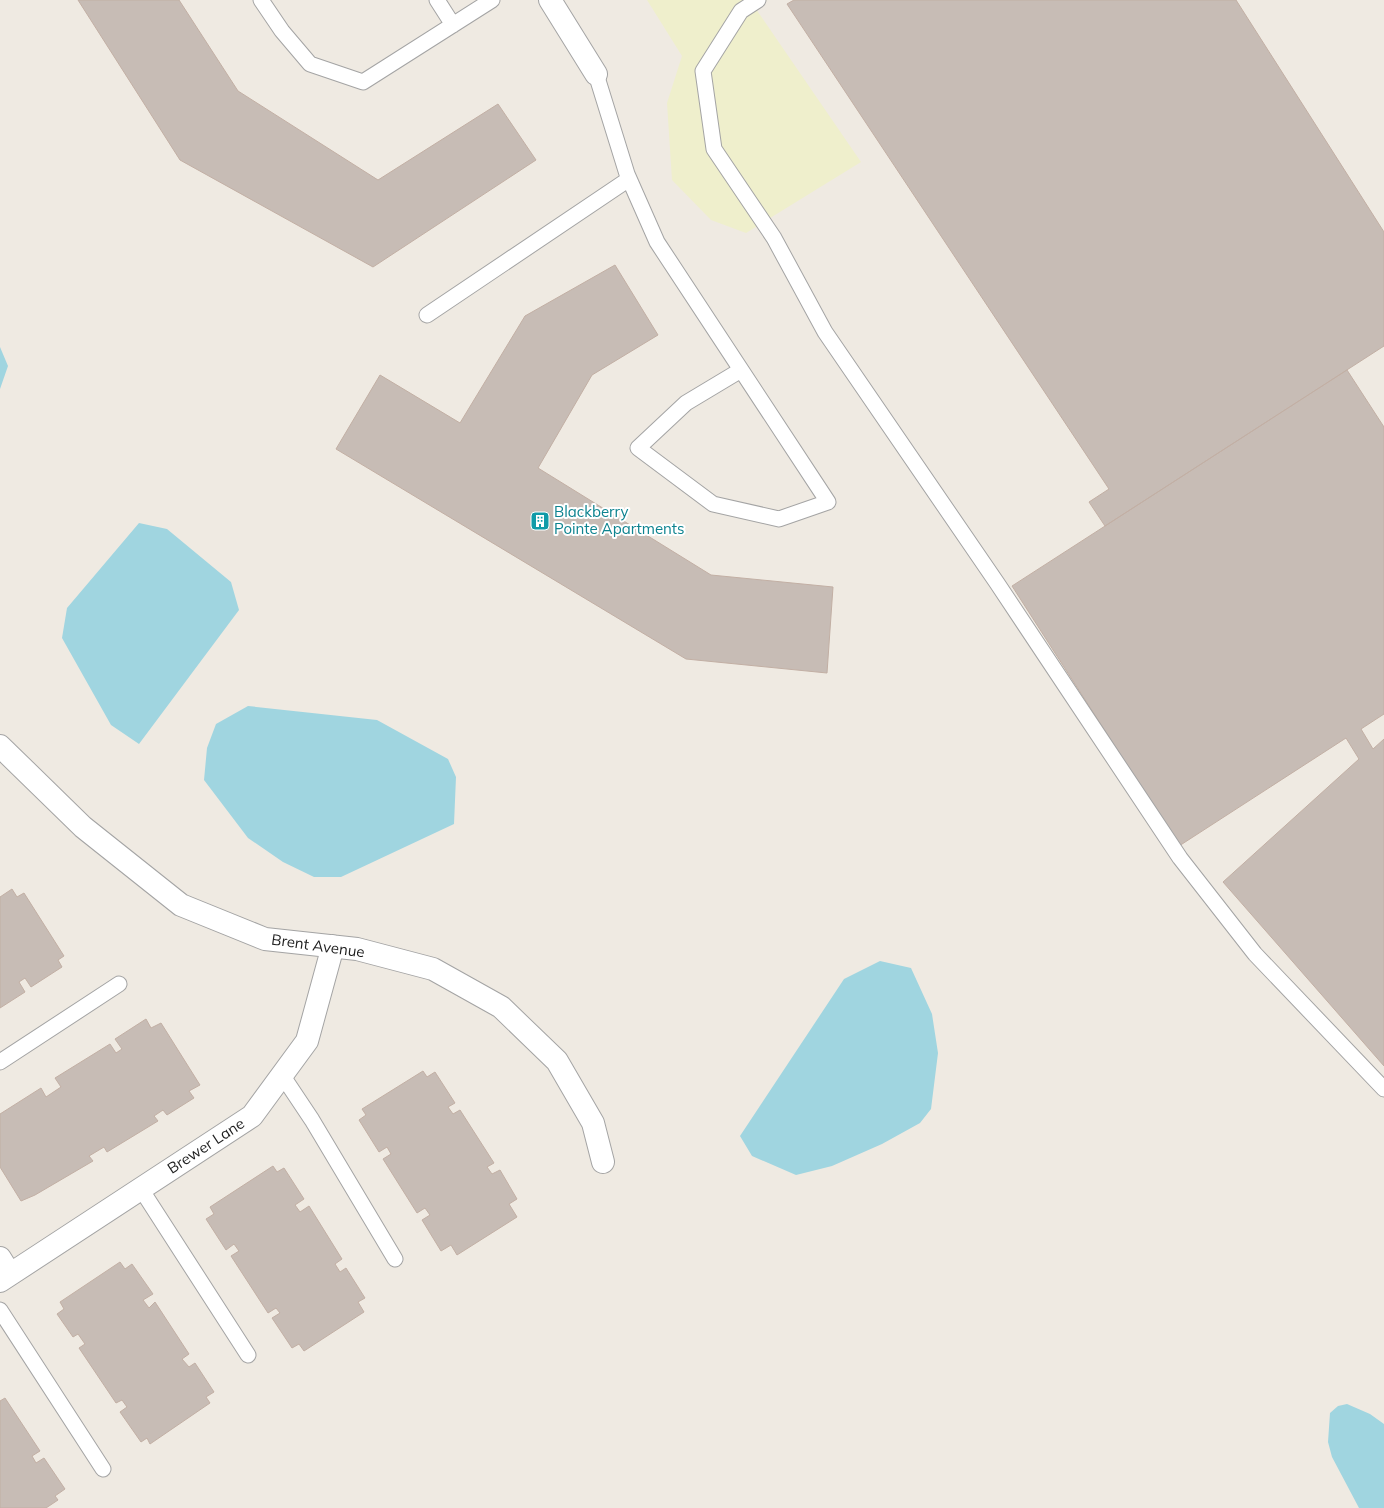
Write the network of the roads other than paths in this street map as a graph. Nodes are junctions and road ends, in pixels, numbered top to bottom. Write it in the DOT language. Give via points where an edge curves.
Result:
graph roads {
  1 [pos="261,0"];
  2 [pos="437,0"];
  3 [pos="492,0"];
  4 [pos="550,0"];
  5 [pos="758,0"];
  6 [pos="453,25"];
  7 [pos="596,74"];
  8 [pos="629,179"];
  9 [pos="427,316"];
  10 [pos="741,370"];
  11 [pos="0,746"];
  12 [pos="333,946"];
  13 [pos="119,984"];
  14 [pos="0,1062"];
  15 [pos="282,1075"];
  16 [pos="1384,1089"];
  17 [pos="603,1162"];
  18 [pos="141,1189"];
  19 [pos="394,1259"];
  20 [pos="4,1271"];
  21 [pos="0,1310"];
  22 [pos="248,1355"];
  23 [pos="103,1469"];
  1 -- 6 [label="lane" via="282,31 310,64 363,82"];
  2 -- 6 [label="lane"];
  3 -- 6 [label="lane"];
  4 -- 7 [label="street"];
  5 -- 16 [label="lane" via="741,11 703,71 714,149 774,238 825,332 1002,590 1180,858 1255,954"];
  7 -- 8 [label="lane"];
  8 -- 9 [label="lane"];
  8 -- 10 [label="lane" via="657,242"];
  10 -- 10 [label="lane" via="811,476 828,502 779,519 713,504 638,448 686,404"];
  11 -- 12 [label="street, Brent Avenue" via="83,827 181,905 265,939"];
  12 -- 15 [label="street, Brewer Lane" via="307,1041"];
  12 -- 17 [label="street, Brent Avenue" via="357,949 433,969 501,1007 557,1061 593,1123"];
  13 -- 14 [label="lane"];
  15 -- 18 [label="street, Brewer Lane" via="252,1116"];
  15 -- 19 [label="lane" via="312,1120"];
  18 -- 20 [label="street, Brewer Lane"];
  18 -- 22 [label="lane"];
  21 -- 23 [label="lane"];
}
